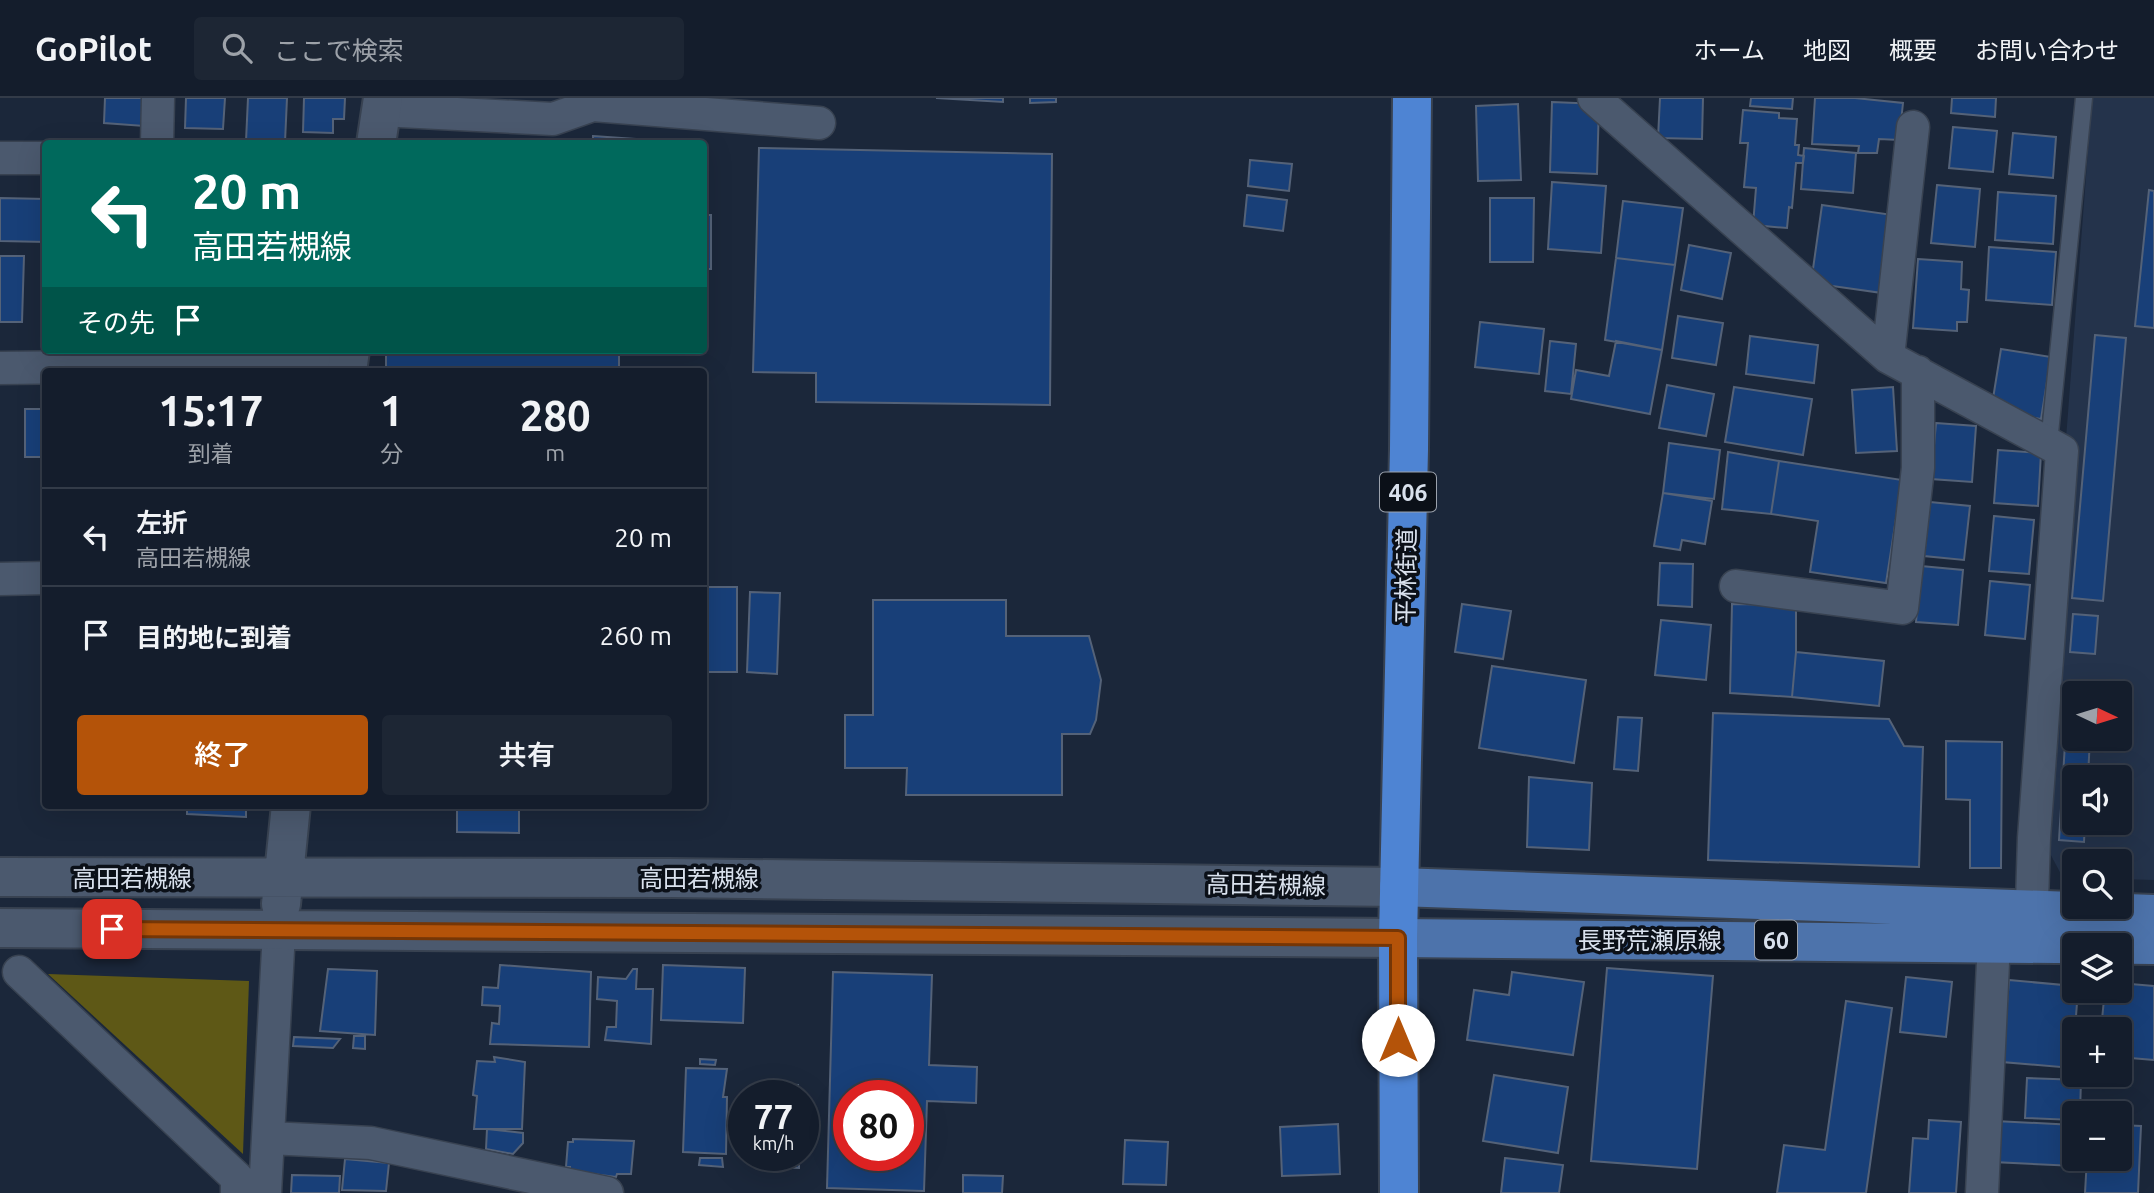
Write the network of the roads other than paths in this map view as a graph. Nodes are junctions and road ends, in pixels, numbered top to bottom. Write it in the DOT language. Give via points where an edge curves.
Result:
graph roads {
  1 [pos="158,98"];
  2 [pos="1412,98"];
  3 [pos="1594,98"];
  4 [pos="2084,98"];
  5 [pos="594,102"];
  6 [pos="380,117"];
  7 [pos="818,123"];
  8 [pos="1913,127"];
  9 [pos="158,140"];
  10 [pos="0,158"];
  11 [pos="42,158"];
  12 [pos="1888,357"];
  13 [pos="348,362"];
  14 [pos="0,368"];
  15 [pos="1918,372"];
  16 [pos="2049,443"];
  17 [pos="0,579"];
  18 [pos="42,579"];
  19 [pos="1736,586"];
  20 [pos="291,809"];
  21 [pos="0,877"];
  22 [pos="284,879"];
  23 [pos="1399,887"];
  24 [pos="2154,914"];
  25 [pos="2013,926"];
  26 [pos="0,928"];
  27 [pos="279,931"];
  28 [pos="1398,938"];
  29 [pos="2154,945"];
  30 [pos="19,972"];
  31 [pos="269,1138"];
  32 [pos="489,1181"];
  33 [pos="237,1193"];
  34 [pos="265,1193"];
  35 [pos="607,1193"];
  36 [pos="1399,1193"];
  37 [pos="1982,1193"];
  1 -- 9 [label="street"];
  2 -- 23 [label="highway, 平林街道 / 406"];
  3 -- 12 [label="street"];
  4 -- 16 [label="lane"];
  5 -- 6 [label="street" via="553,119"];
  5 -- 7 [label="street"];
  8 -- 12 [label="street"];
  10 -- 11 [label="street"];
  12 -- 15 [label="street"];
  13 -- 14 [label="street"];
  15 -- 16 [label="street"];
  15 -- 19 [label="street" via="1918,468 1902,608"];
  16 -- 25 [label="street" via="2062,451 2036,811"];
  17 -- 18 [label="street"];
  20 -- 22 [label="street"];
  21 -- 22 [label="street, 高田若槻線"];
  22 -- 23 [label="street, 高田若槻線" via="671,878"];
  22 -- 27 [label="street"];
  23 -- 25 [label="main road, 長野荒瀬原線 / 60"];
  23 -- 28 [label="highway, 406"];
  24 -- 25 [label="main road, 長野荒瀬原線 / 60"];
  25 -- 28 [label="main road, 長野荒瀬原線 / 60"];
  25 -- 29 [label="main road, 長野荒瀬原線 / 60"];
  25 -- 37 [label="street"];
  26 -- 27 [label="street, 高田若槻線"];
  27 -- 28 [label="street, 高田若槻線"];
  27 -- 31 [label="street"];
  28 -- 36 [label="highway, 406"];
  30 -- 33 [label="street" via="237,1178"];
  31 -- 32 [label="street" via="371,1143"];
  31 -- 34 [label="street"];
  32 -- 35 [label="street"];
}
